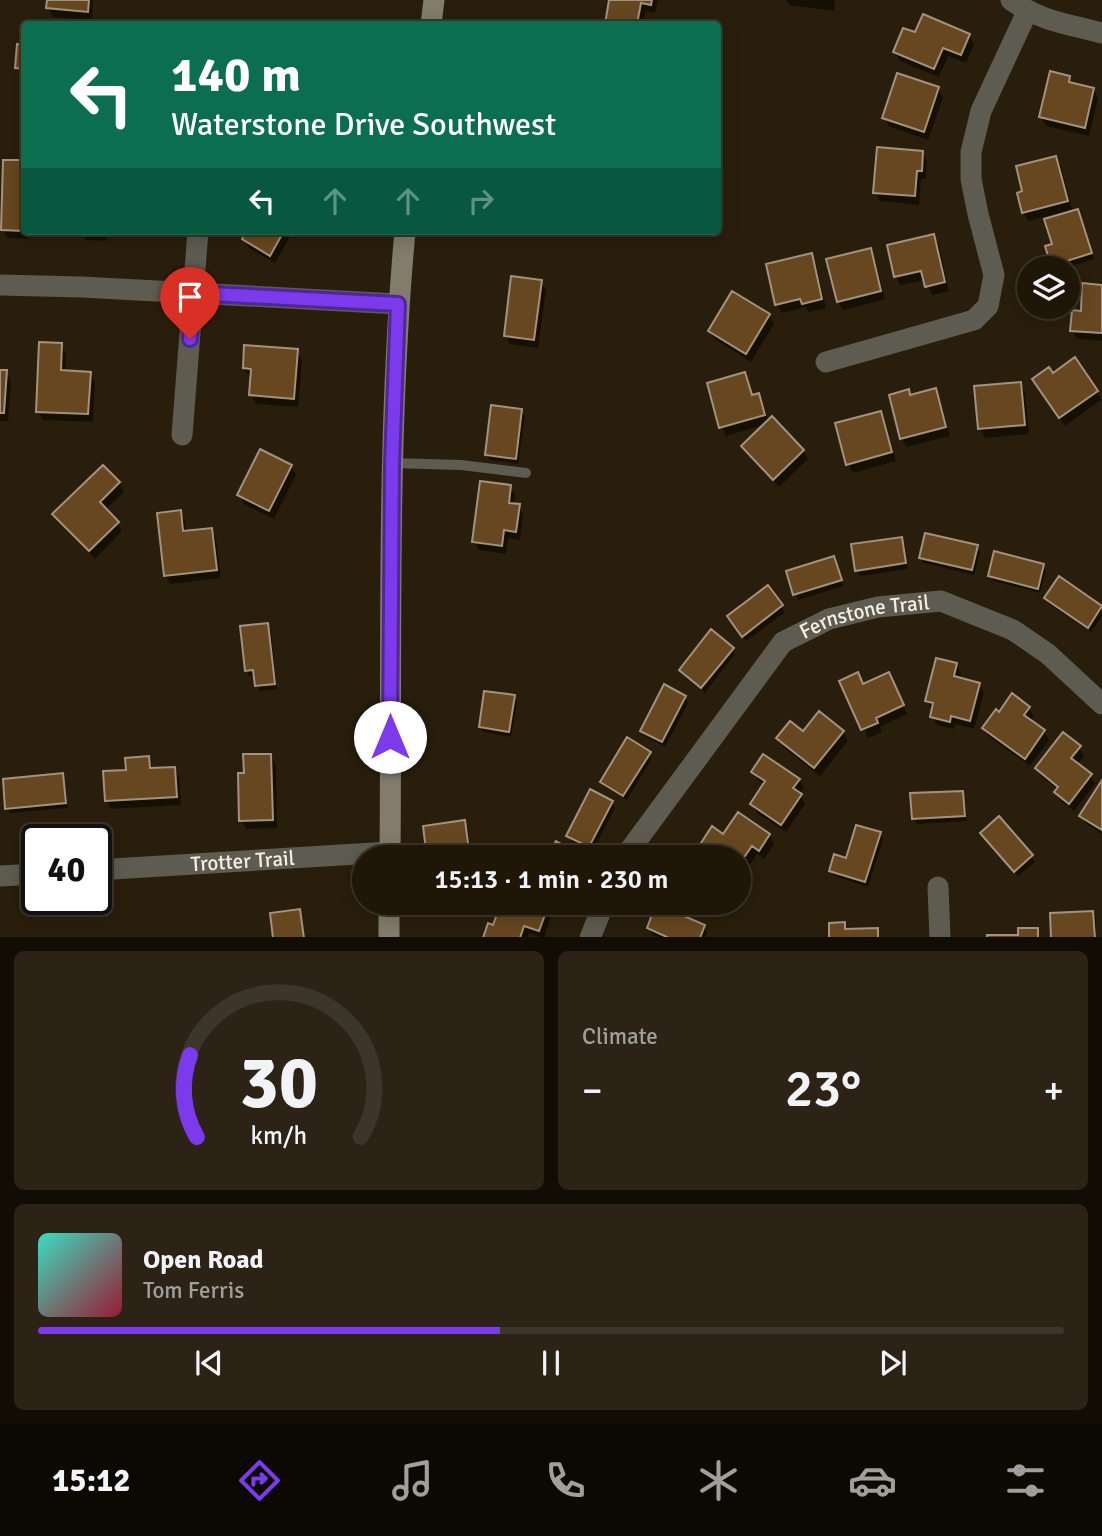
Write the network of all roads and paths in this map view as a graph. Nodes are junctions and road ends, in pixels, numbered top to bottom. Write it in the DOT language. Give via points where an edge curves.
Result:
graph roads {
  1 [pos="434,0"];
  2 [pos="1019,6"];
  3 [pos="430,21"];
  4 [pos="1102,33"];
  5 [pos="198,235"];
  6 [pos="405,235"];
  7 [pos="0,285"];
  8 [pos="193,293"];
  9 [pos="398,304"];
  10 [pos="826,362"];
  11 [pos="182,435"];
  12 [pos="392,463"];
  13 [pos="526,473"];
  14 [pos="1102,704"];
  15 [pos="390,845"];
  16 [pos="634,845"];
  17 [pos="352,857"];
  18 [pos="112,869"];
  19 [pos="21,875"];
  20 [pos="0,876"];
  21 [pos="938,887"];
  22 [pos="389,915"];
  23 [pos="599,915"];
  24 [pos="389,937"];
  25 [pos="590,937"];
  26 [pos="940,937"];
  1 -- 3 [label="street"];
  2 -- 4 [label="street" via="1060,24"];
  2 -- 10 [label="street" via="971,152 971,179 994,275 988,306 974,320"];
  5 -- 8 [label="street"];
  6 -- 9 [label="street"];
  7 -- 8 [label="street"];
  8 -- 9 [label="street"];
  8 -- 11 [label="street"];
  9 -- 12 [label="street"];
  12 -- 13 [label="lane"];
  12 -- 15 [label="street"];
  14 -- 16 [label="street, Fernstone Trail" via="1048,654 1013,630 941,601 878,607 829,619 783,642"];
  17 -- 18 [label="street, Trotter Trail"];
  19 -- 20 [label="street"];
  21 -- 26 [label="street"];
  22 -- 24 [label="street"];
  23 -- 25 [label="street"];
}
